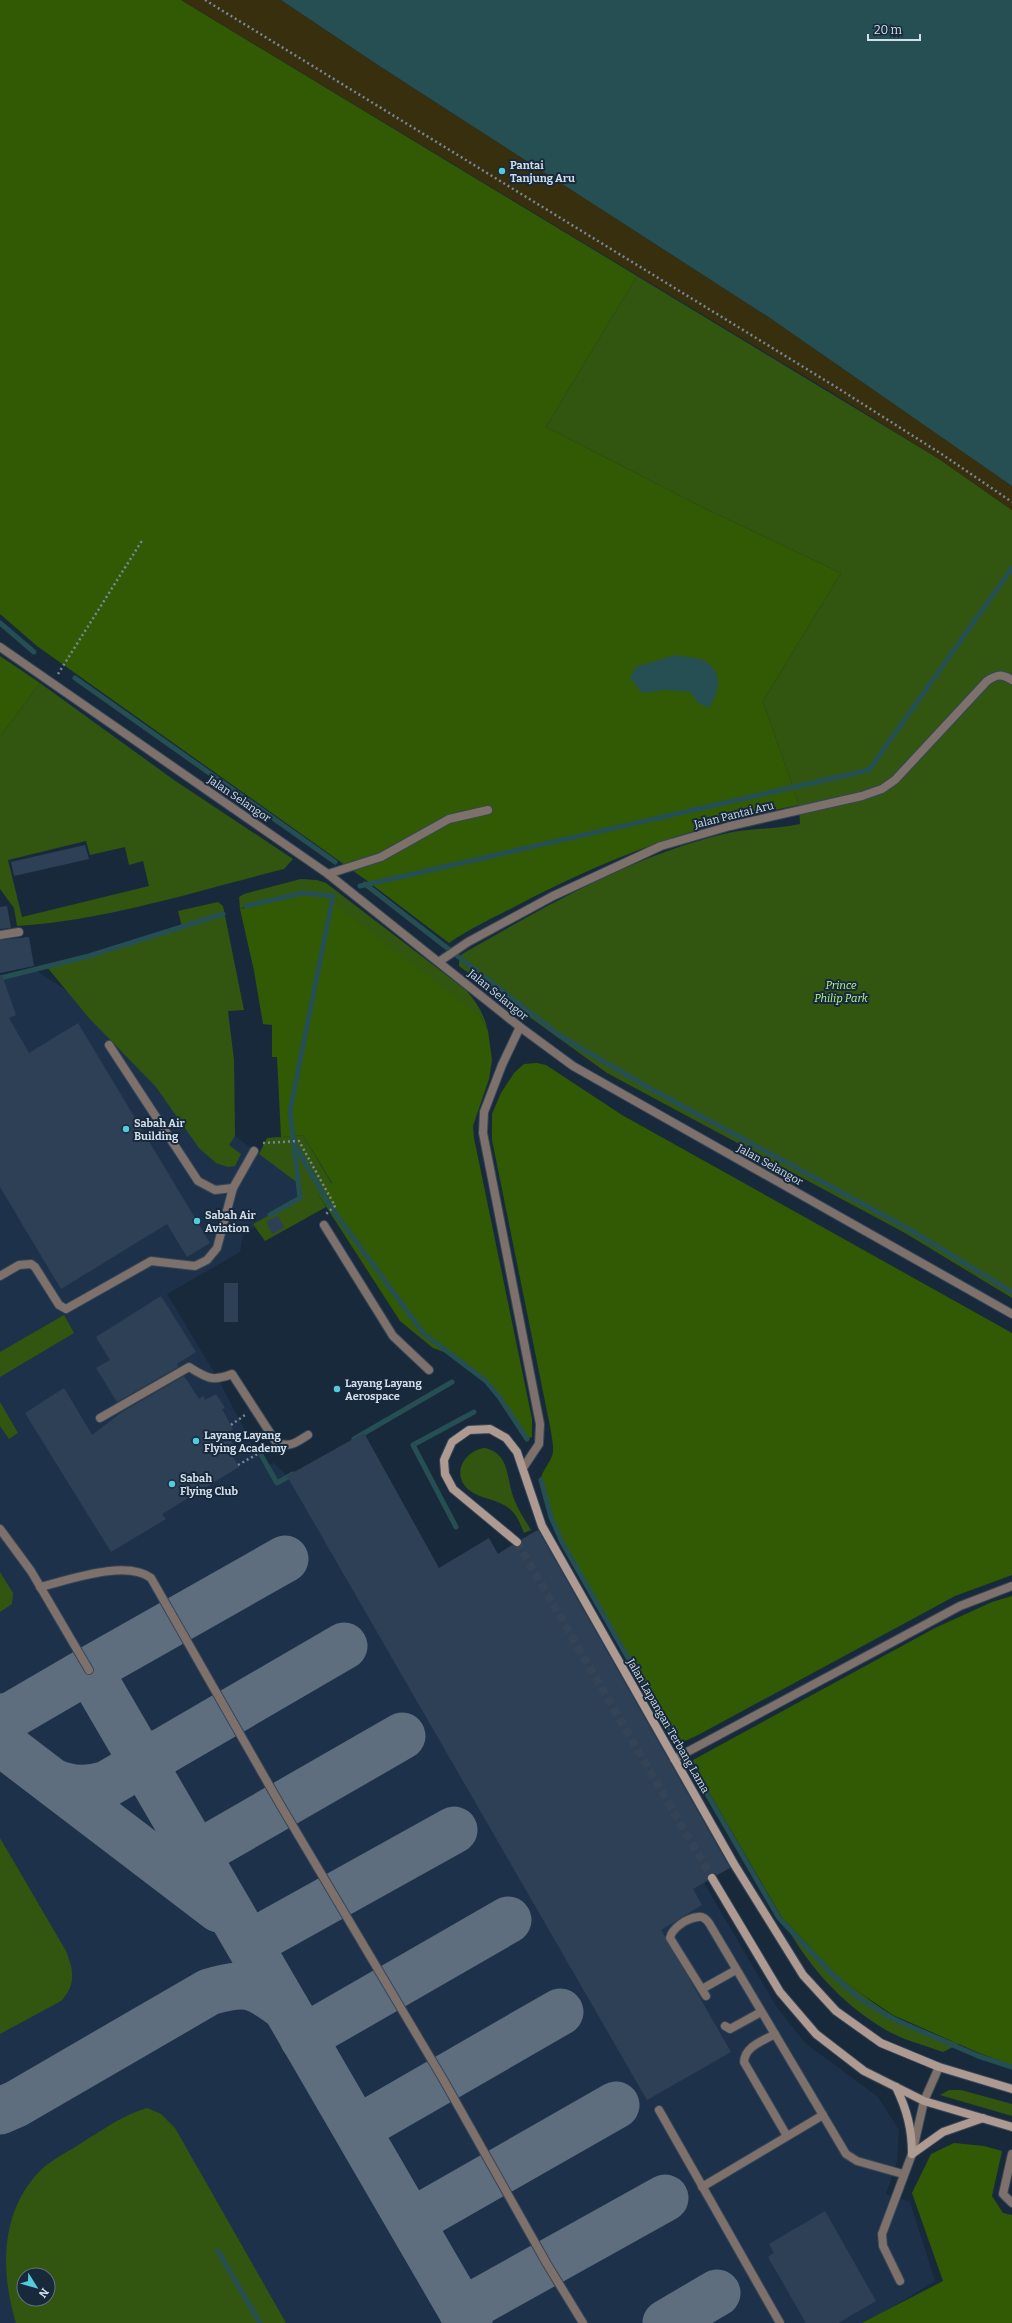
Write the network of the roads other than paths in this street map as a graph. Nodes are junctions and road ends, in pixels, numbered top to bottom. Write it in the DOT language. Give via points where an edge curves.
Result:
graph roads {
  1 [pos="0,647"];
  2 [pos="1012,680"];
  3 [pos="488,810"];
  4 [pos="328,874"];
  5 [pos="19,932"];
  6 [pos="0,935"];
  7 [pos="440,962"];
  8 [pos="520,1027"];
  9 [pos="109,1044"];
  10 [pos="254,1147"];
  11 [pos="233,1188"];
  12 [pos="324,1225"];
  13 [pos="0,1276"];
  14 [pos="1012,1314"];
  15 [pos="429,1370"];
  16 [pos="100,1418"];
  17 [pos="308,1435"];
  18 [pos="523,1468"];
  19 [pos="0,1529"];
  20 [pos="517,1542"];
  21 [pos="1012,1586"];
  22 [pos="40,1587"];
  23 [pos="89,1670"];
  24 [pos="674,1759"];
  25 [pos="712,1878"];
  26 [pos="736,1970"];
  27 [pos="761,2012"];
  28 [pos="725,2026"];
  29 [pos="775,2034"];
  30 [pos="939,2067"];
  31 [pos="896,2087"];
  32 [pos="1012,2089"];
  33 [pos="924,2101"];
  34 [pos="659,2110"];
  35 [pos="823,2115"];
  36 [pos="984,2118"];
  37 [pos="1012,2127"];
  38 [pos="787,2136"];
  39 [pos="912,2154"];
  40 [pos="1012,2157"];
  41 [pos="903,2174"];
  42 [pos="702,2187"];
  43 [pos="1012,2203"];
  44 [pos="900,2281"];
  45 [pos="584,2323"];
  46 [pos="780,2323"];
  1 -- 4 [label="street, Jalan Selangor"];
  2 -- 7 [label="street, Jalan Pantai Aru" via="1003,675 995,675 987,681 895,780 882,790 730,826 661,846 553,896 468,942"];
  3 -- 4 [label="street" via="449,819 380,857"];
  4 -- 7 [label="street, Jalan Selangor"];
  5 -- 6 [label="street"];
  7 -- 8 [label="street, Jalan Selangor"];
  8 -- 14 [label="street, Jalan Selangor" via="573,1066"];
  8 -- 18 [label="street" via="484,1112 483,1133 540,1424 539,1444"];
  9 -- 11 [label="street" via="198,1181 215,1190"];
  10 -- 11 [label="street"];
  11 -- 13 [label="street" via="217,1248 207,1260 195,1266 152,1261 66,1309 59,1306 31,1264 19,1265"];
  12 -- 15 [label="street" via="393,1336"];
  16 -- 17 [label="street" via="189,1368 207,1378 218,1380 232,1374 276,1442 283,1446 292,1445"];
  18 -- 20 [label="main road, Jalan Lapangan Terbang Lama" via="517,1452 506,1438 490,1429 469,1430 463,1434 452,1442 444,1460 445,1474 453,1489"];
  18 -- 24 [label="main road, Jalan Lapangan Terbang Lama" via="542,1526"];
  19 -- 22 [label="street"];
  21 -- 24 [label="street" via="960,1606"];
  22 -- 23 [label="street"];
  22 -- 45 [label="street" via="117,1571 138,1571 151,1578 281,1806 443,2079 547,2264"];
  24 -- 30 [label="main road, Jalan Lapangan Terbang Lama" via="758,1904 803,1975 836,2011 880,2043"];
  25 -- 31 [label="main road" via="780,1992 816,2034 864,2071"];
  26 -- 26 [label="street" via="704,1993 670,1938 672,1932 697,1917 704,1918"];
  26 -- 27 [label="street"];
  27 -- 28 [label="street" via="736,2027 730,2029"];
  27 -- 29 [label="street"];
  29 -- 35 [label="street"];
  29 -- 38 [label="street" via="749,2049 744,2062"];
  30 -- 32 [label="main road, Jalan Lapangan Terbang Lama"];
  30 -- 33 [label="street"];
  31 -- 33 [label="main road"];
  31 -- 39 [label="main road" via="907,2111 912,2133"];
  33 -- 36 [label="main road"];
  33 -- 39 [label="street"];
  34 -- 42 [label="street"];
  35 -- 38 [label="street"];
  35 -- 41 [label="street" via="846,2154 857,2161"];
  36 -- 37 [label="main road"];
  36 -- 39 [label="main road" via="943,2132"];
  38 -- 42 [label="street"];
  39 -- 41 [label="street"];
  40 -- 43 [label="street" via="1003,2194"];
  41 -- 44 [label="street" via="882,2234 883,2246"];
  42 -- 46 [label="street"];
}
